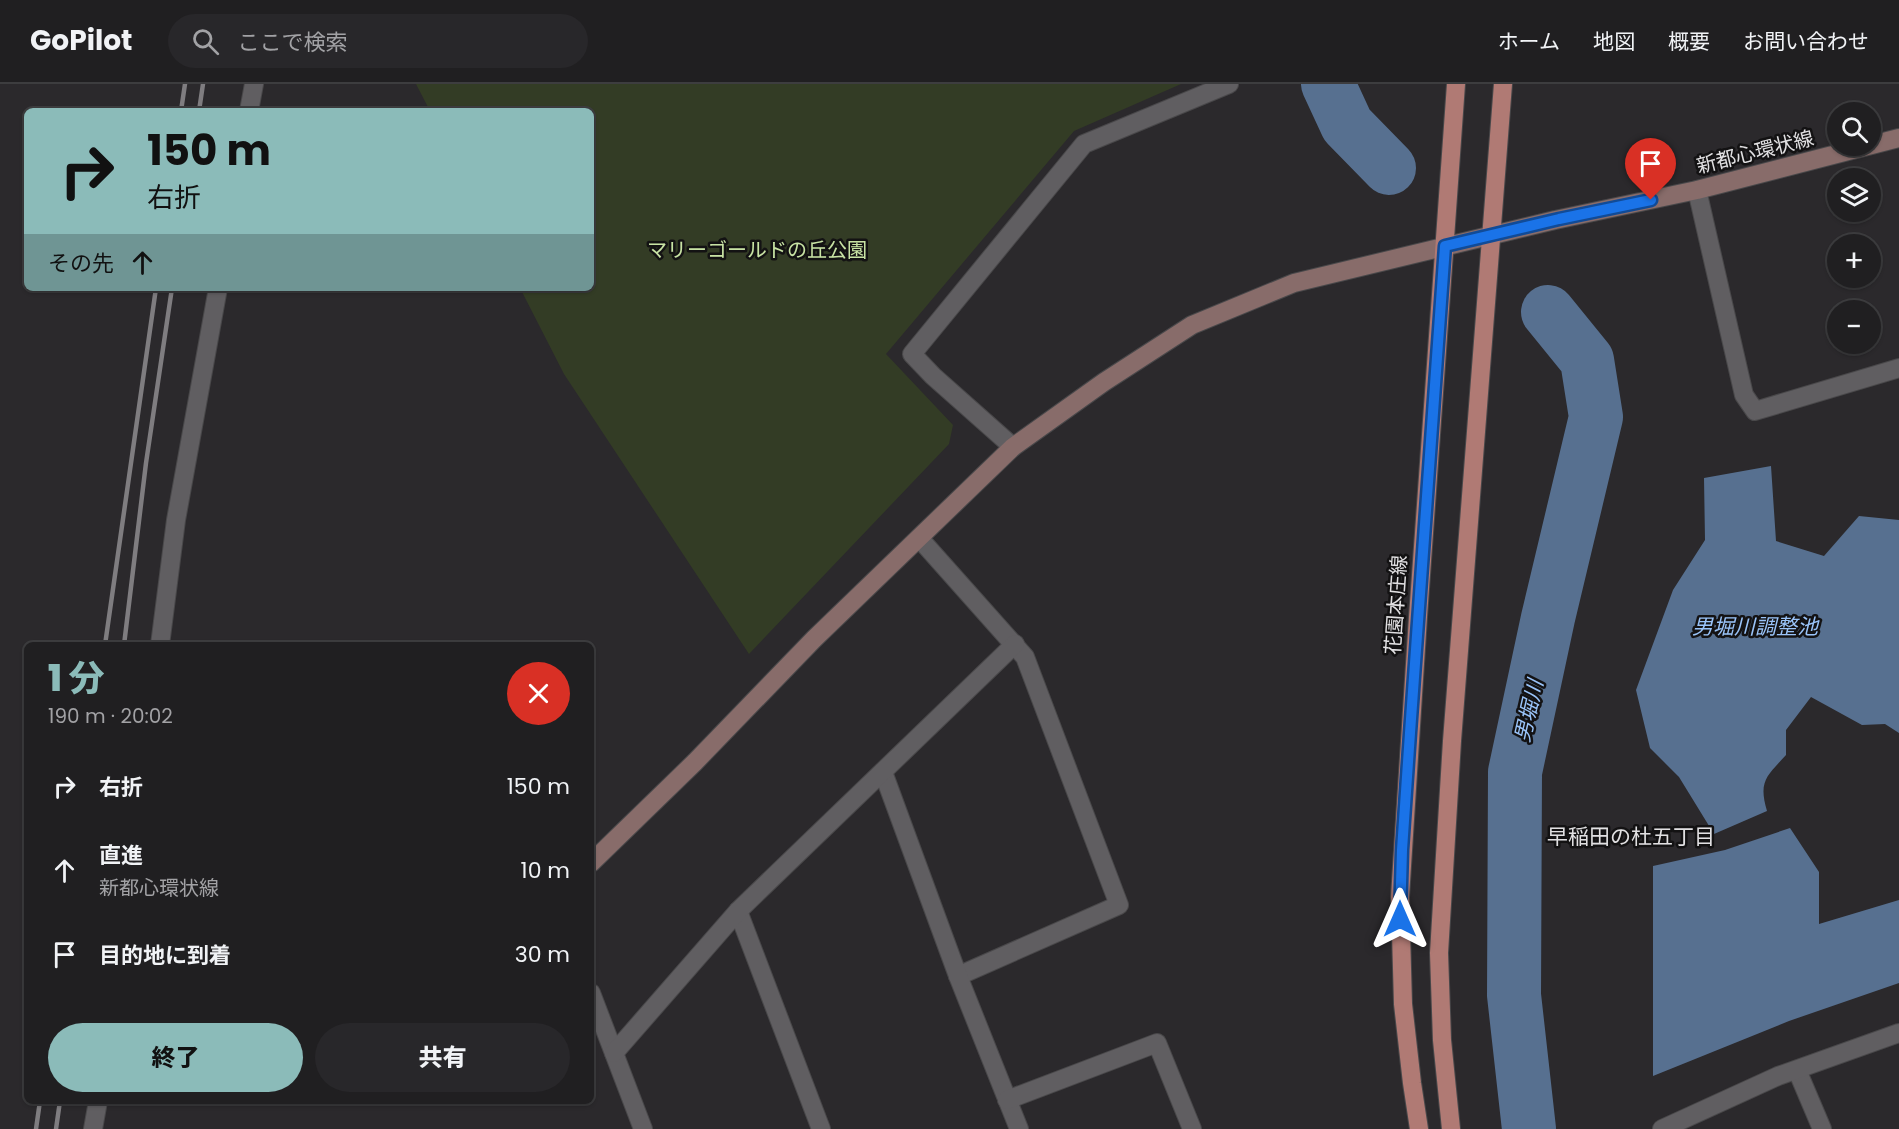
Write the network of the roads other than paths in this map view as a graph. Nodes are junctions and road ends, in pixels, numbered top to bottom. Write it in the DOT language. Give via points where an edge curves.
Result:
graph roads {
  1 [pos="254,84"];
  2 [pos="1229,84"];
  3 [pos="1456,84"];
  4 [pos="1503,84"];
  5 [pos="250,108"];
  6 [pos="1899,138"];
  7 [pos="1697,190"];
  8 [pos="1501,233"];
  9 [pos="1445,246"];
  10 [pos="217,291"];
  11 [pos="1899,368"];
  12 [pos="1013,447"];
  13 [pos="920,538"];
  14 [pos="160,642"];
  15 [pos="1015,644"];
  16 [pos="883,772"];
  17 [pos="594,860"];
  18 [pos="738,911"];
  19 [pos="958,976"];
  20 [pos="594,1001"];
  21 [pos="1899,1033"];
  22 [pos="614,1053"];
  23 [pos="1797,1070"];
  24 [pos="1007,1100"];
  25 [pos="97,1104"];
  26 [pos="93,1129"];
  27 [pos="643,1129"];
  28 [pos="821,1129"];
  29 [pos="1019,1129"];
  30 [pos="1192,1129"];
  31 [pos="1419,1129"];
  32 [pos="1452,1129"];
  33 [pos="1662,1129"];
  34 [pos="1822,1129"];
  1 -- 5 [label="street"];
  2 -- 12 [label="street" via="1084,144 912,354"];
  3 -- 9 [label="main road, 花園本庄線"];
  4 -- 8 [label="main road"];
  6 -- 7 [label="street, 新都心環状線"];
  7 -- 8 [label="street, 新都心環状線"];
  7 -- 11 [label="street" via="1744,395 1755,411"];
  8 -- 9 [label="street, 新都心環状線"];
  8 -- 32 [label="main road" via="1451,765 1439,953 1442,1040"];
  9 -- 12 [label="street, 新都心環状線" via="1294,283 1192,325"];
  9 -- 31 [label="main road, 花園本庄線" via="1400,897 1403,1004"];
  10 -- 14 [label="street" via="176,520"];
  12 -- 13 [label="street, 新都心環状線"];
  13 -- 15 [label="street"];
  13 -- 17 [label="street, 新都心環状線"];
  15 -- 16 [label="street"];
  15 -- 19 [label="street" via="1025,657 1119,905"];
  16 -- 18 [label="street"];
  16 -- 19 [label="street"];
  18 -- 22 [label="street"];
  18 -- 28 [label="street"];
  19 -- 24 [label="street"];
  20 -- 22 [label="street"];
  21 -- 23 [label="street"];
  22 -- 27 [label="street"];
  23 -- 33 [label="street"];
  23 -- 34 [label="street"];
  24 -- 29 [label="street"];
  24 -- 30 [label="street" via="1157,1043"];
  25 -- 26 [label="street"];
}
